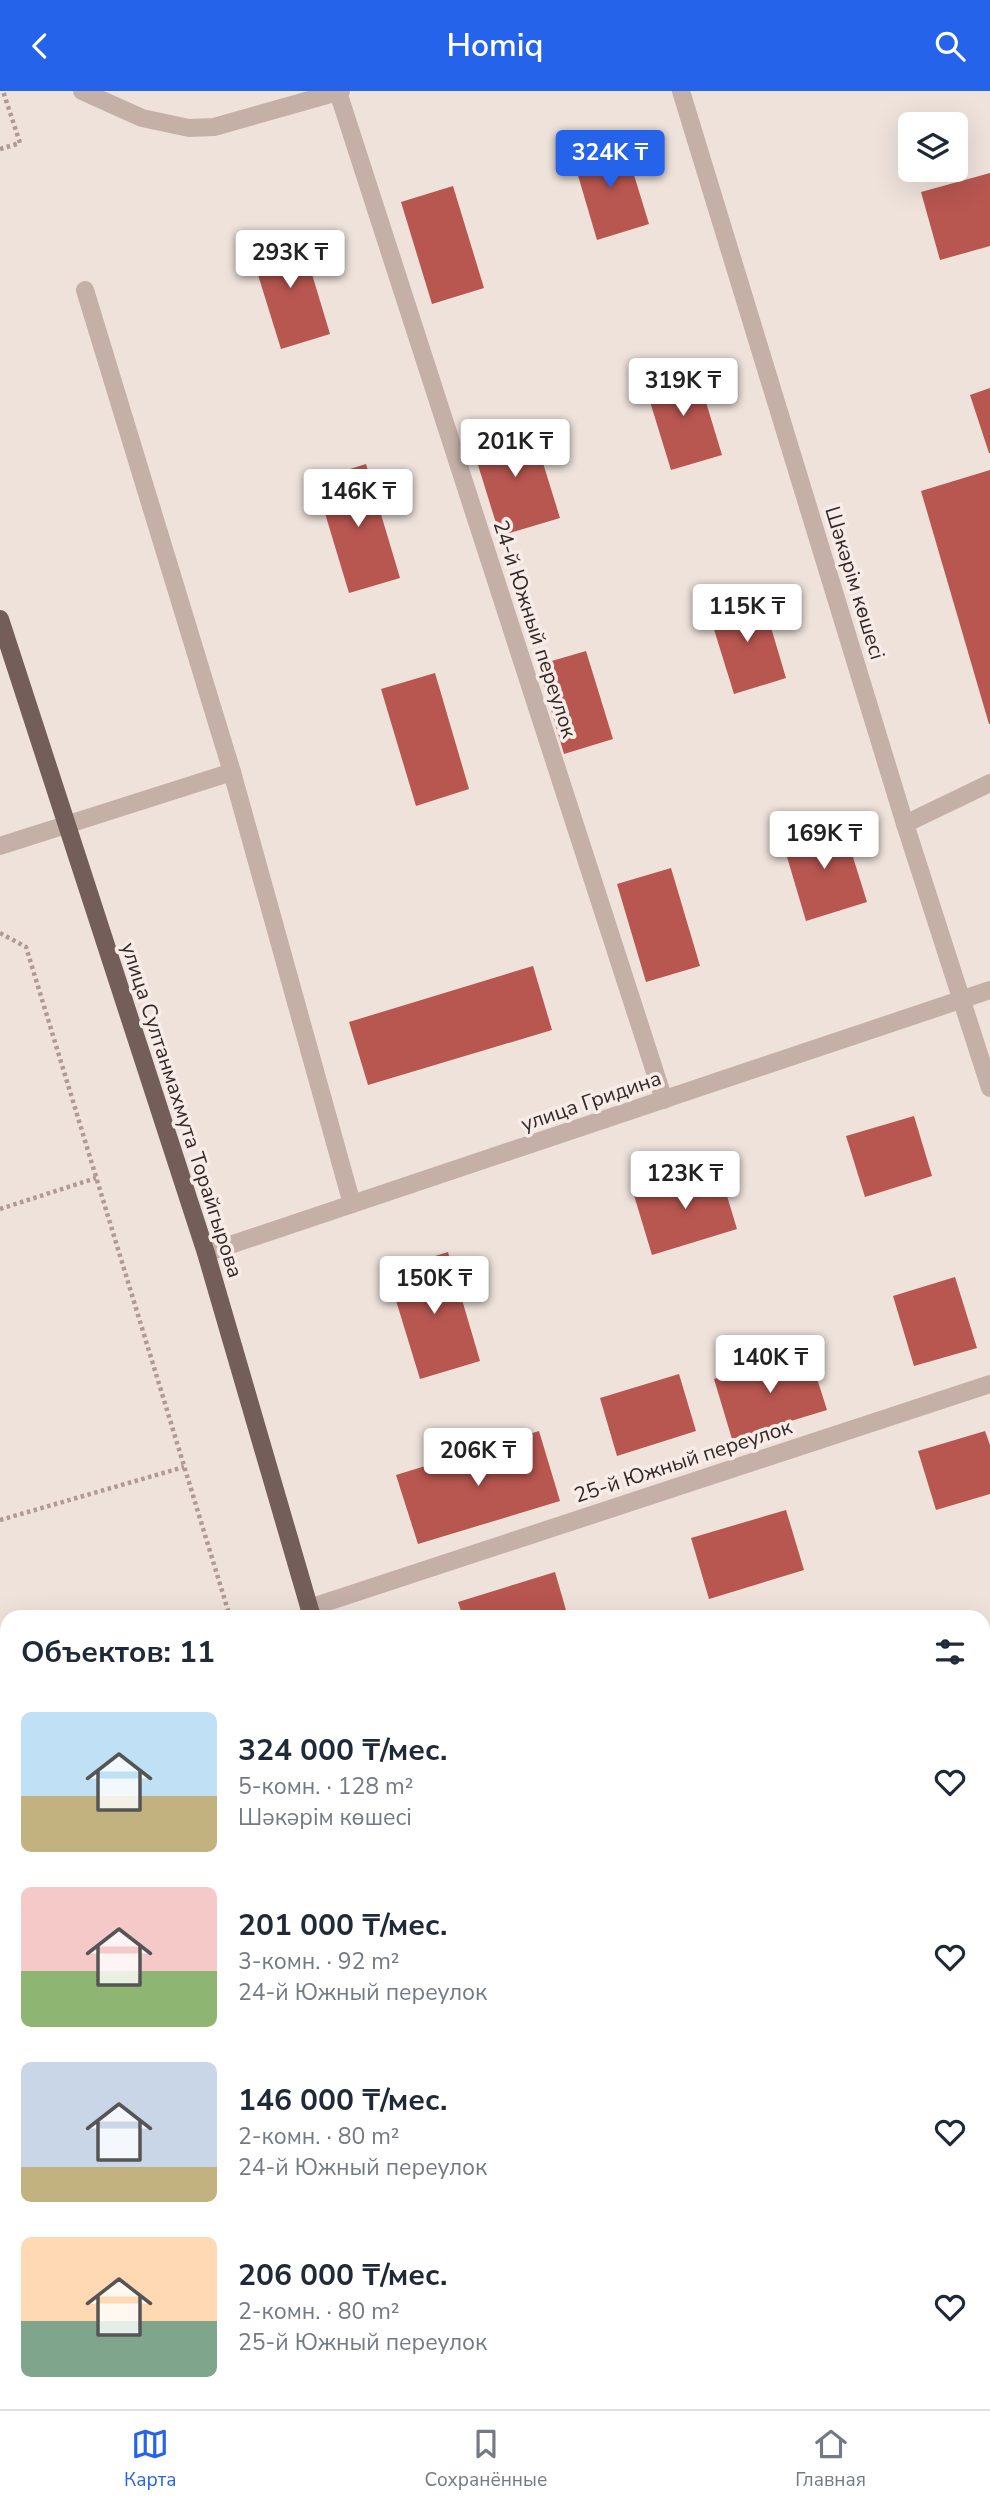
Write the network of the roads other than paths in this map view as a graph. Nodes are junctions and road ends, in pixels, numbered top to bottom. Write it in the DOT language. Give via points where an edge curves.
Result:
graph roads {
  1 [pos="82,91"];
  2 [pos="681,91"];
  3 [pos="340,92"];
  4 [pos="85,290"];
  5 [pos="0,619"];
  6 [pos="232,772"];
  7 [pos="990,783"];
  8 [pos="905,824"];
  9 [pos="66,825"];
  10 [pos="0,846"];
  11 [pos="990,990"];
  12 [pos="960,999"];
  13 [pos="990,1088"];
  14 [pos="664,1100"];
  15 [pos="352,1205"];
  16 [pos="206,1253"];
  17 [pos="990,1384"];
  18 [pos="310,1610"];
  19 [pos="320,1610"];
  1 -- 3 [label="street" via="142,118 189,128 214,127"];
  2 -- 8 [label="street, Шәкәрім көшесі"];
  3 -- 14 [label="street, 24-й Южный переулок"];
  4 -- 6 [label="street"];
  5 -- 9 [label="main road, улица Султанмахмута Торайгырова"];
  6 -- 9 [label="street"];
  6 -- 15 [label="street"];
  7 -- 8 [label="street"];
  8 -- 12 [label="street, Шәкәрім көшесі"];
  9 -- 10 [label="street"];
  9 -- 16 [label="main road, улица Султанмахмута Торайгырова"];
  11 -- 12 [label="street, улица Гридина"];
  12 -- 13 [label="street, Шәкәрім көшесі"];
  12 -- 14 [label="street, улица Гридина"];
  14 -- 15 [label="street, улица Гридина"];
  15 -- 16 [label="street, улица Гридина"];
  16 -- 18 [label="main road, улица Султанмахмута Торайгырова"];
  17 -- 19 [label="street, 25-й Южный переулок"];
}
